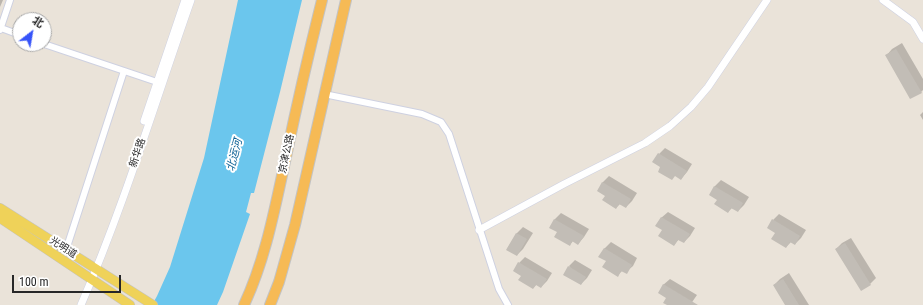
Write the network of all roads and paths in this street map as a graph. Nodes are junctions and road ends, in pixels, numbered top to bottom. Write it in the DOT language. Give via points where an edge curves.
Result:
graph roads {
  1 [pos="10,0"];
  2 [pos="185,0"];
  3 [pos="190,0"];
  4 [pos="322,0"];
  5 [pos="346,0"];
  6 [pos="767,0"];
  7 [pos="883,0"];
  8 [pos="0,29"];
  9 [pos="12,33"];
  10 [pos="923,39"];
  11 [pos="52,47"];
  12 [pos="124,71"];
  13 [pos="159,82"];
  14 [pos="324,94"];
  15 [pos="0,208"];
  16 [pos="0,218"];
  17 [pos="479,230"];
  18 [pos="66,250"];
  19 [pos="94,268"];
  20 [pos="90,278"];
  21 [pos="149,303"];
  22 [pos="271,304"];
  23 [pos="76,305"];
  24 [pos="81,305"];
  25 [pos="130,305"];
  26 [pos="244,305"];
  27 [pos="508,305"];
  1 -- 8 [label="street"];
  2 -- 13 [label="street, 新华路"];
  3 -- 13 [label="street, 新华路"];
  4 -- 26 [label="highway, 京津公路" via="272,224 260,265"];
  5 -- 14 [label="highway"];
  6 -- 17 [label="street" via="708,88 670,126 645,142"];
  7 -- 10 [label="street" via="913,22"];
  8 -- 9 [label="street"];
  11 -- 12 [label="street"];
  12 -- 13 [label="street"];
  12 -- 18 [label="street"];
  13 -- 19 [label="street, 新华路"];
  14 -- 17 [label="street" via="422,114 441,122 449,134"];
  14 -- 22 [label="highway" via="295,225"];
  15 -- 18 [label="main road, 光明道"];
  16 -- 20 [label="main road, 光明道"];
  17 -- 27 [label="street" via="499,289"];
  18 -- 19 [label="main road, 光明道"];
  19 -- 20 [label="street, 新华路"];
  19 -- 21 [label="main road, 光明道"];
  20 -- 23 [label="street, 新华路"];
  20 -- 24 [label="street, 新华路"];
  20 -- 25 [label="main road, 光明道"];
}
